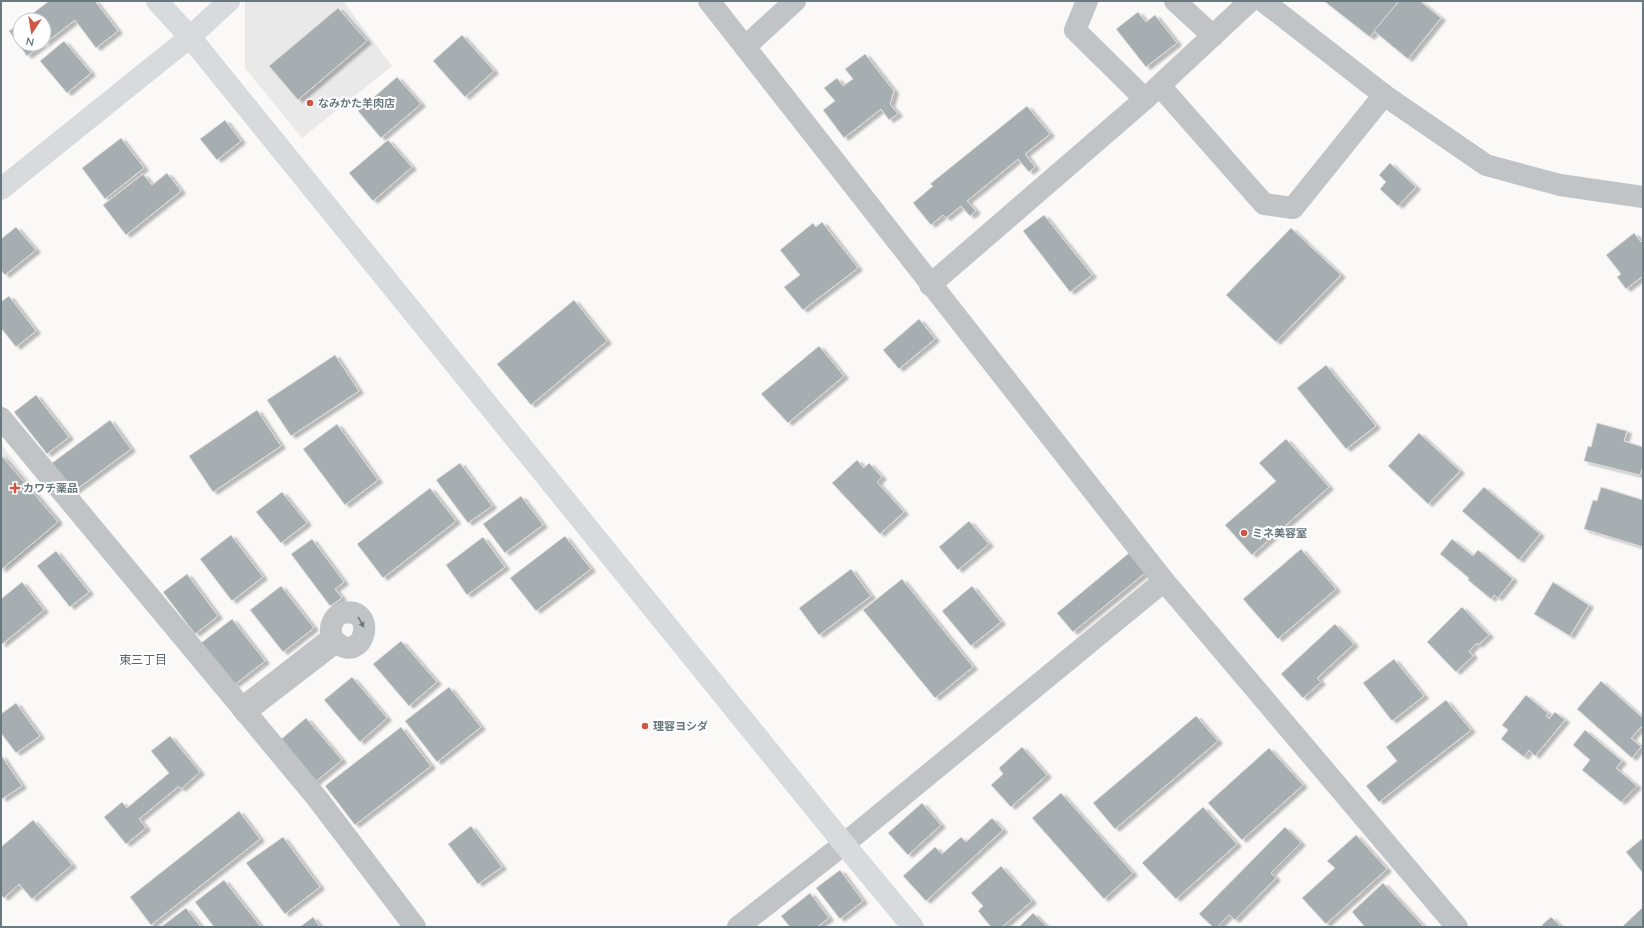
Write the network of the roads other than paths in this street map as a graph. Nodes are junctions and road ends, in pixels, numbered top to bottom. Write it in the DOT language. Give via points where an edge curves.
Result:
graph roads {
  1 [pos="157,1"];
  2 [pos="229,1"];
  3 [pos="709,1"];
  4 [pos="795,1"];
  5 [pos="1087,1"];
  6 [pos="1175,1"];
  7 [pos="1250,1"];
  8 [pos="1263,1"];
  9 [pos="1213,36"];
  10 [pos="190,37"];
  11 [pos="745,46"];
  12 [pos="1153,92"];
  13 [pos="1384,95"];
  14 [pos="1,189"];
  15 [pos="1643,197"];
  16 [pos="930,285"];
  17 [pos="1,418"];
  18 [pos="1164,581"];
  19 [pos="243,710"];
  20 [pos="844,844"];
  21 [pos="415,927"];
  22 [pos="738,927"];
  23 [pos="913,927"];
  24 [pos="1457,927"];
  1 -- 10 [label="street"];
  2 -- 10 [label="street"];
  3 -- 11 [label="street"];
  4 -- 11 [label="street"];
  5 -- 12 [label="street" via="1075,30"];
  6 -- 9 [label="street"];
  7 -- 9 [label="street"];
  8 -- 13 [label="street"];
  9 -- 12 [label="street"];
  10 -- 14 [label="street"];
  10 -- 20 [label="street"];
  11 -- 16 [label="street"];
  12 -- 13 [label="street" via="1264,204 1293,208"];
  12 -- 16 [label="street"];
  13 -- 15 [label="street" via="1486,165 1560,184"];
  16 -- 18 [label="street"];
  17 -- 19 [label="street"];
  18 -- 20 [label="street"];
  18 -- 24 [label="street"];
  19 -- 19 [label="street, one-way" via="332,638 331,626 340,614 351,613 360,618 365,633 359,643 348,647 336,642"];
  19 -- 21 [label="street" via="317,798"];
  20 -- 22 [label="street"];
  20 -- 23 [label="street"];
}
